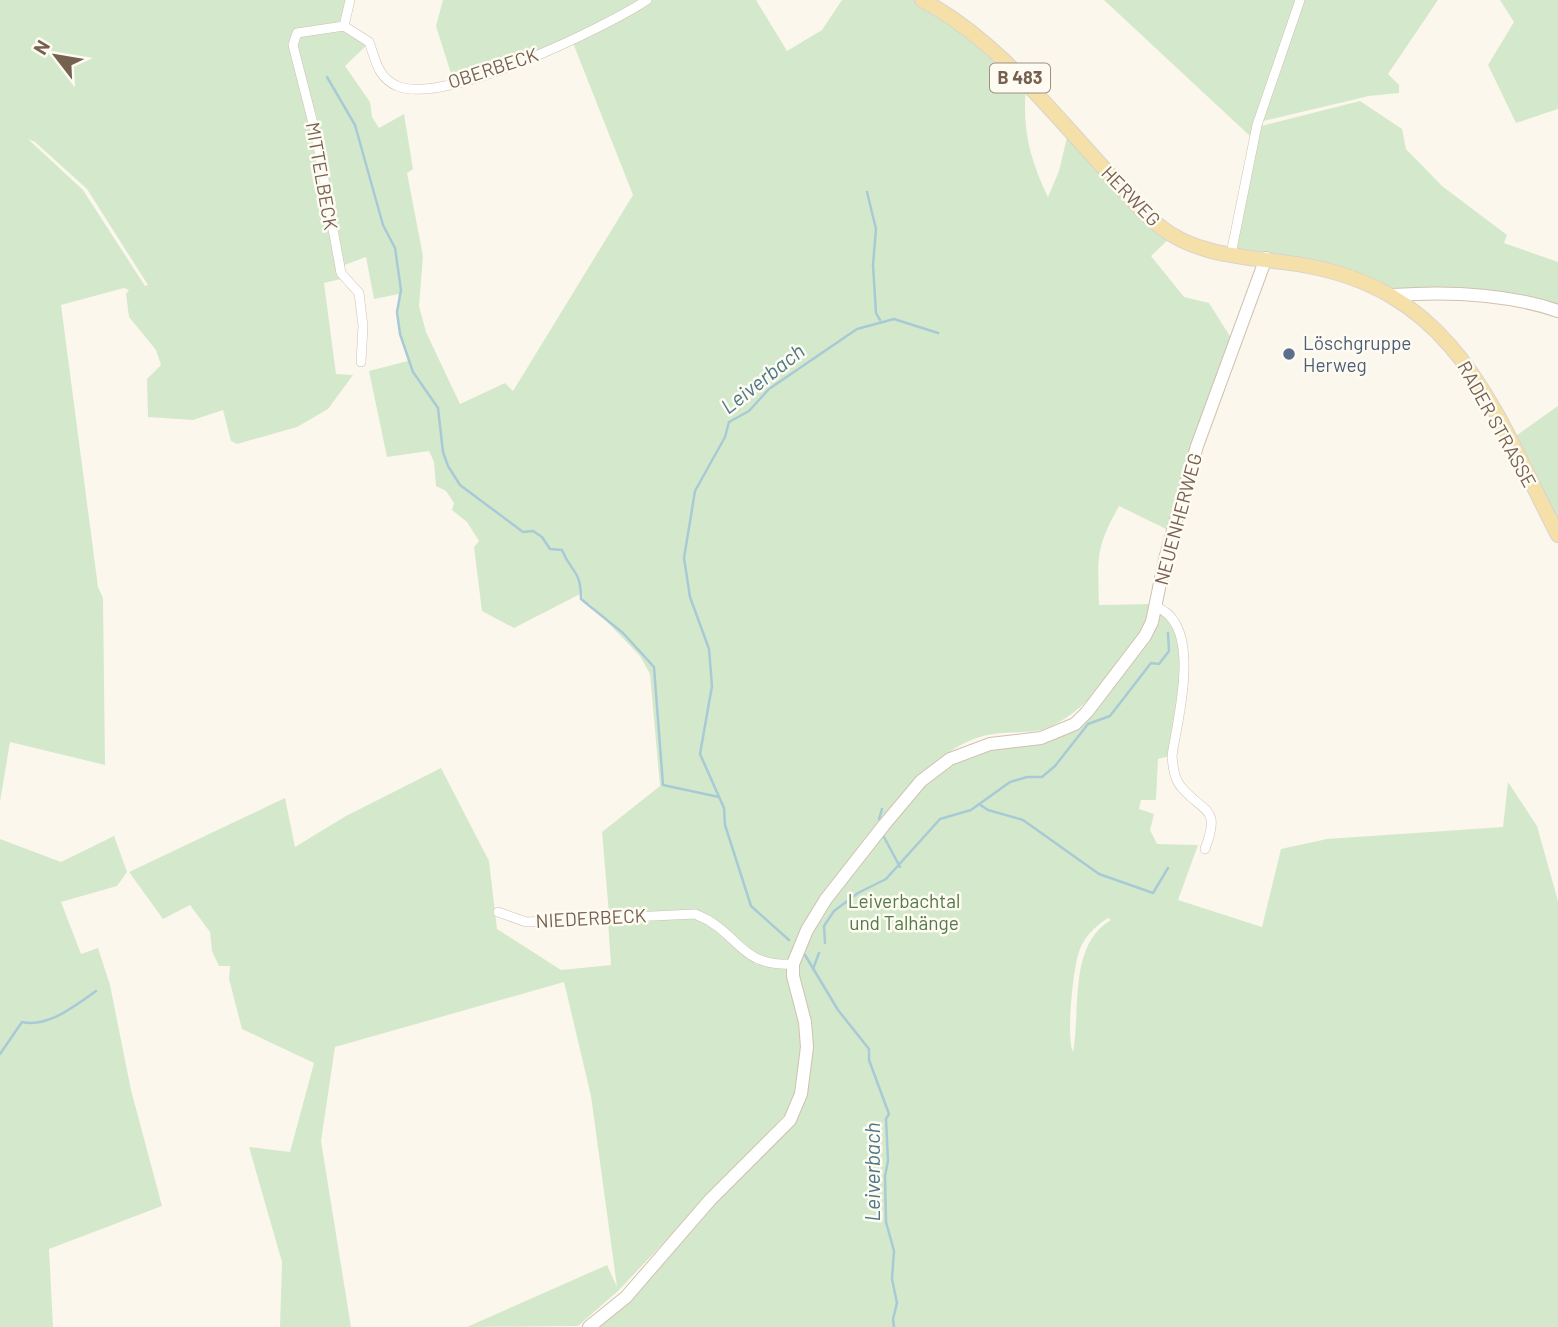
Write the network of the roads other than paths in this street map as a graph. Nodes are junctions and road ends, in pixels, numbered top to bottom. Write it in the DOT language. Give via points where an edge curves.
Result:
graph roads {
  1 [pos="350,0"];
  2 [pos="647,0"];
  3 [pos="922,0"];
  4 [pos="1300,0"];
  5 [pos="344,26"];
  6 [pos="1231,254"];
  7 [pos="1266,258"];
  8 [pos="1393,295"];
  9 [pos="1558,311"];
  10 [pos="361,362"];
  11 [pos="1558,535"];
  12 [pos="1156,607"];
  13 [pos="1205,849"];
  14 [pos="498,912"];
  15 [pos="793,964"];
  16 [pos="589,1327"];
  1 -- 5 [label="street"];
  2 -- 5 [label="street, OBERBECK" via="573,42 455,84 411,89 385,78 369,42"];
  3 -- 6 [label="main road, HERWEG / B 483" via="958,21 999,55 1160,227 1195,247"];
  4 -- 6 [label="street" via="1257,125"];
  5 -- 10 [label="street, MITTELBECK" via="298,33 293,45 316,135 341,273 359,293"];
  6 -- 7 [label="main road, HERWEG / B 483"];
  7 -- 8 [label="main road, HERWEG / B 483" via="1353,277"];
  7 -- 12 [label="street, NEUENHERWEG" via="1197,446"];
  8 -- 9 [label="street" via="1503,296"];
  8 -- 11 [label="main road, RADER STRASSE / B 483" via="1427,319 1463,359"];
  12 -- 13 [label="street, NEUENHERWEG" via="1166,613 1183,641 1185,662 1173,772 1182,789 1209,814 1212,831"];
  12 -- 15 [label="street" via="1145,636 1074,723 1041,738 975,748 950,759 921,781 826,900"];
  14 -- 15 [label="street, NIEDERBECK" via="526,922 685,913 707,919 756,961"];
  15 -- 16 [label="street" via="807,1047 801,1094 790,1120 710,1200 626,1297"];
}
